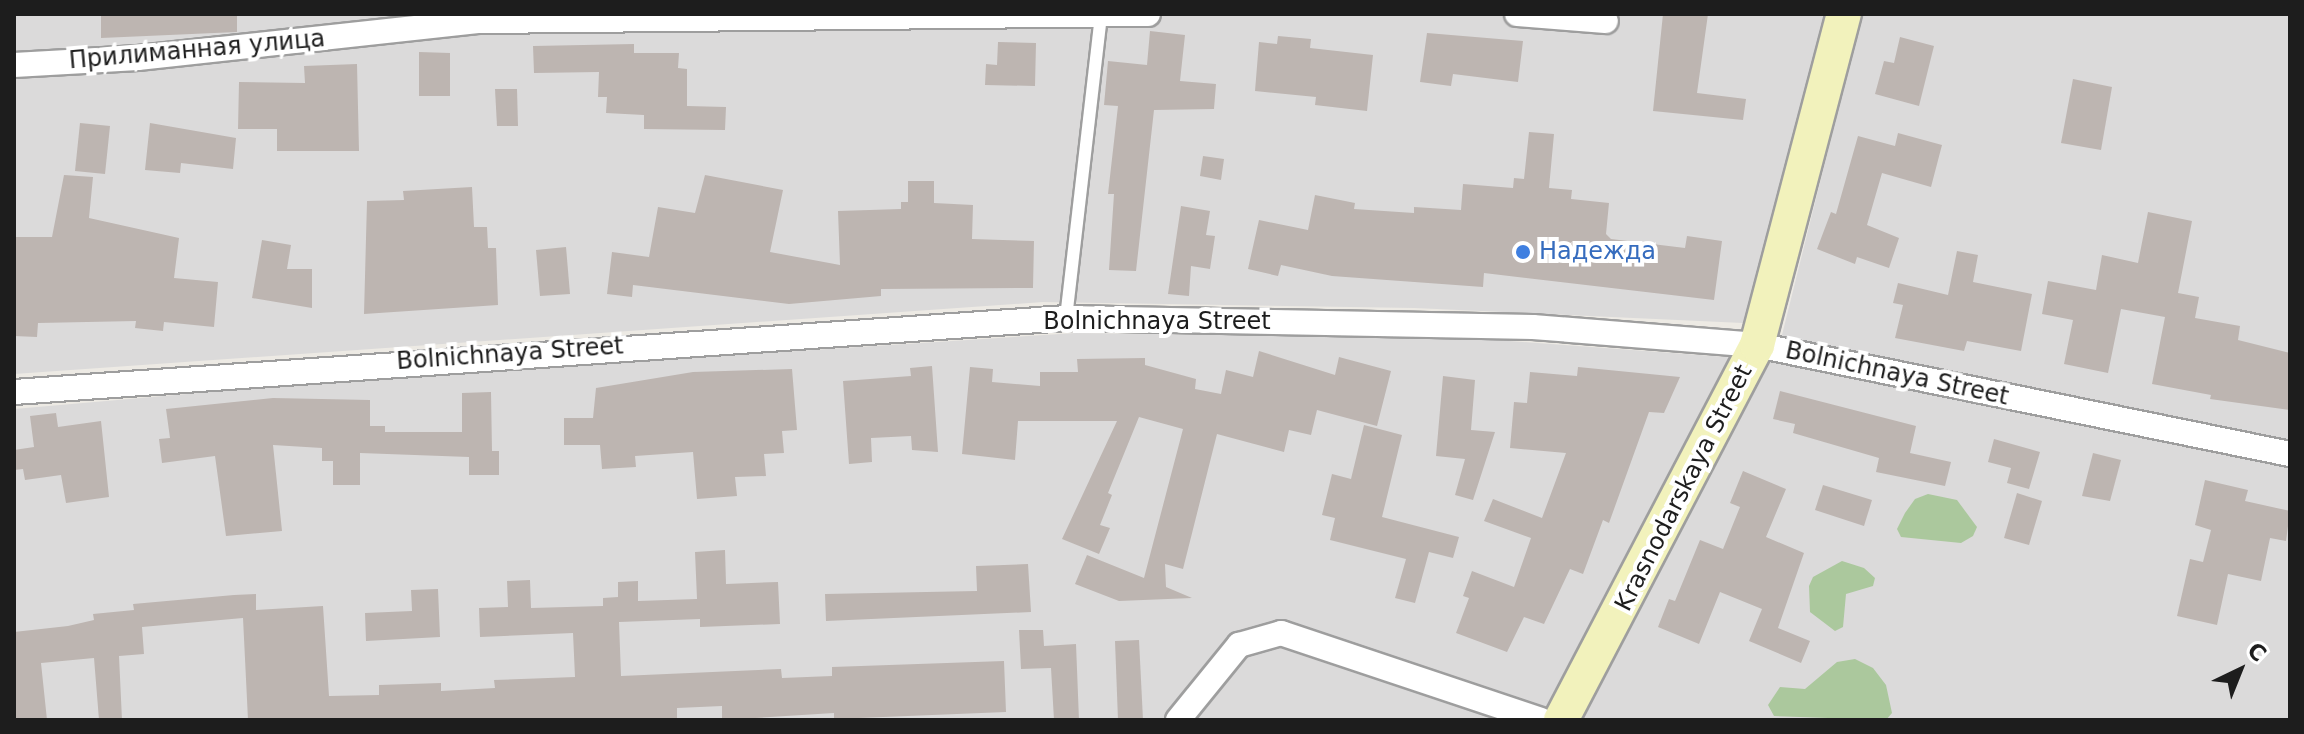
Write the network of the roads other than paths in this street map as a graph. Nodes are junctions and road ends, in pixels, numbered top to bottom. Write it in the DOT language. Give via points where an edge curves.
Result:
graph roads {
  1 [pos="1148,14"];
  2 [pos="1517,14"];
  3 [pos="1844,14"];
  4 [pos="1101,16"];
  5 [pos="1557,16"];
  6 [pos="1606,21"];
  7 [pos="14,65"];
  8 [pos="1066,318"];
  9 [pos="1757,345"];
  10 [pos="14,392"];
  11 [pos="2290,454"];
  12 [pos="1178,720"];
  13 [pos="1541,720"];
  14 [pos="1561,720"];
  1 -- 4 [label="street, Прилиманная улица"];
  2 -- 5 [label="street"];
  3 -- 9 [label="street, Krasnodarskaya Street"];
  4 -- 7 [label="street, Прилиманная улица" via="480,21 138,58"];
  4 -- 8 [label="lane"];
  5 -- 6 [label="street"];
  8 -- 9 [label="street, Bolnichnaya Street" via="1533,327"];
  8 -- 10 [label="street, Bolnichnaya Street"];
  9 -- 11 [label="street, Bolnichnaya Street"];
  9 -- 14 [label="street, Krasnodarskaya Street"];
  12 -- 13 [label="street" via="1239,645 1281,633"];
}
